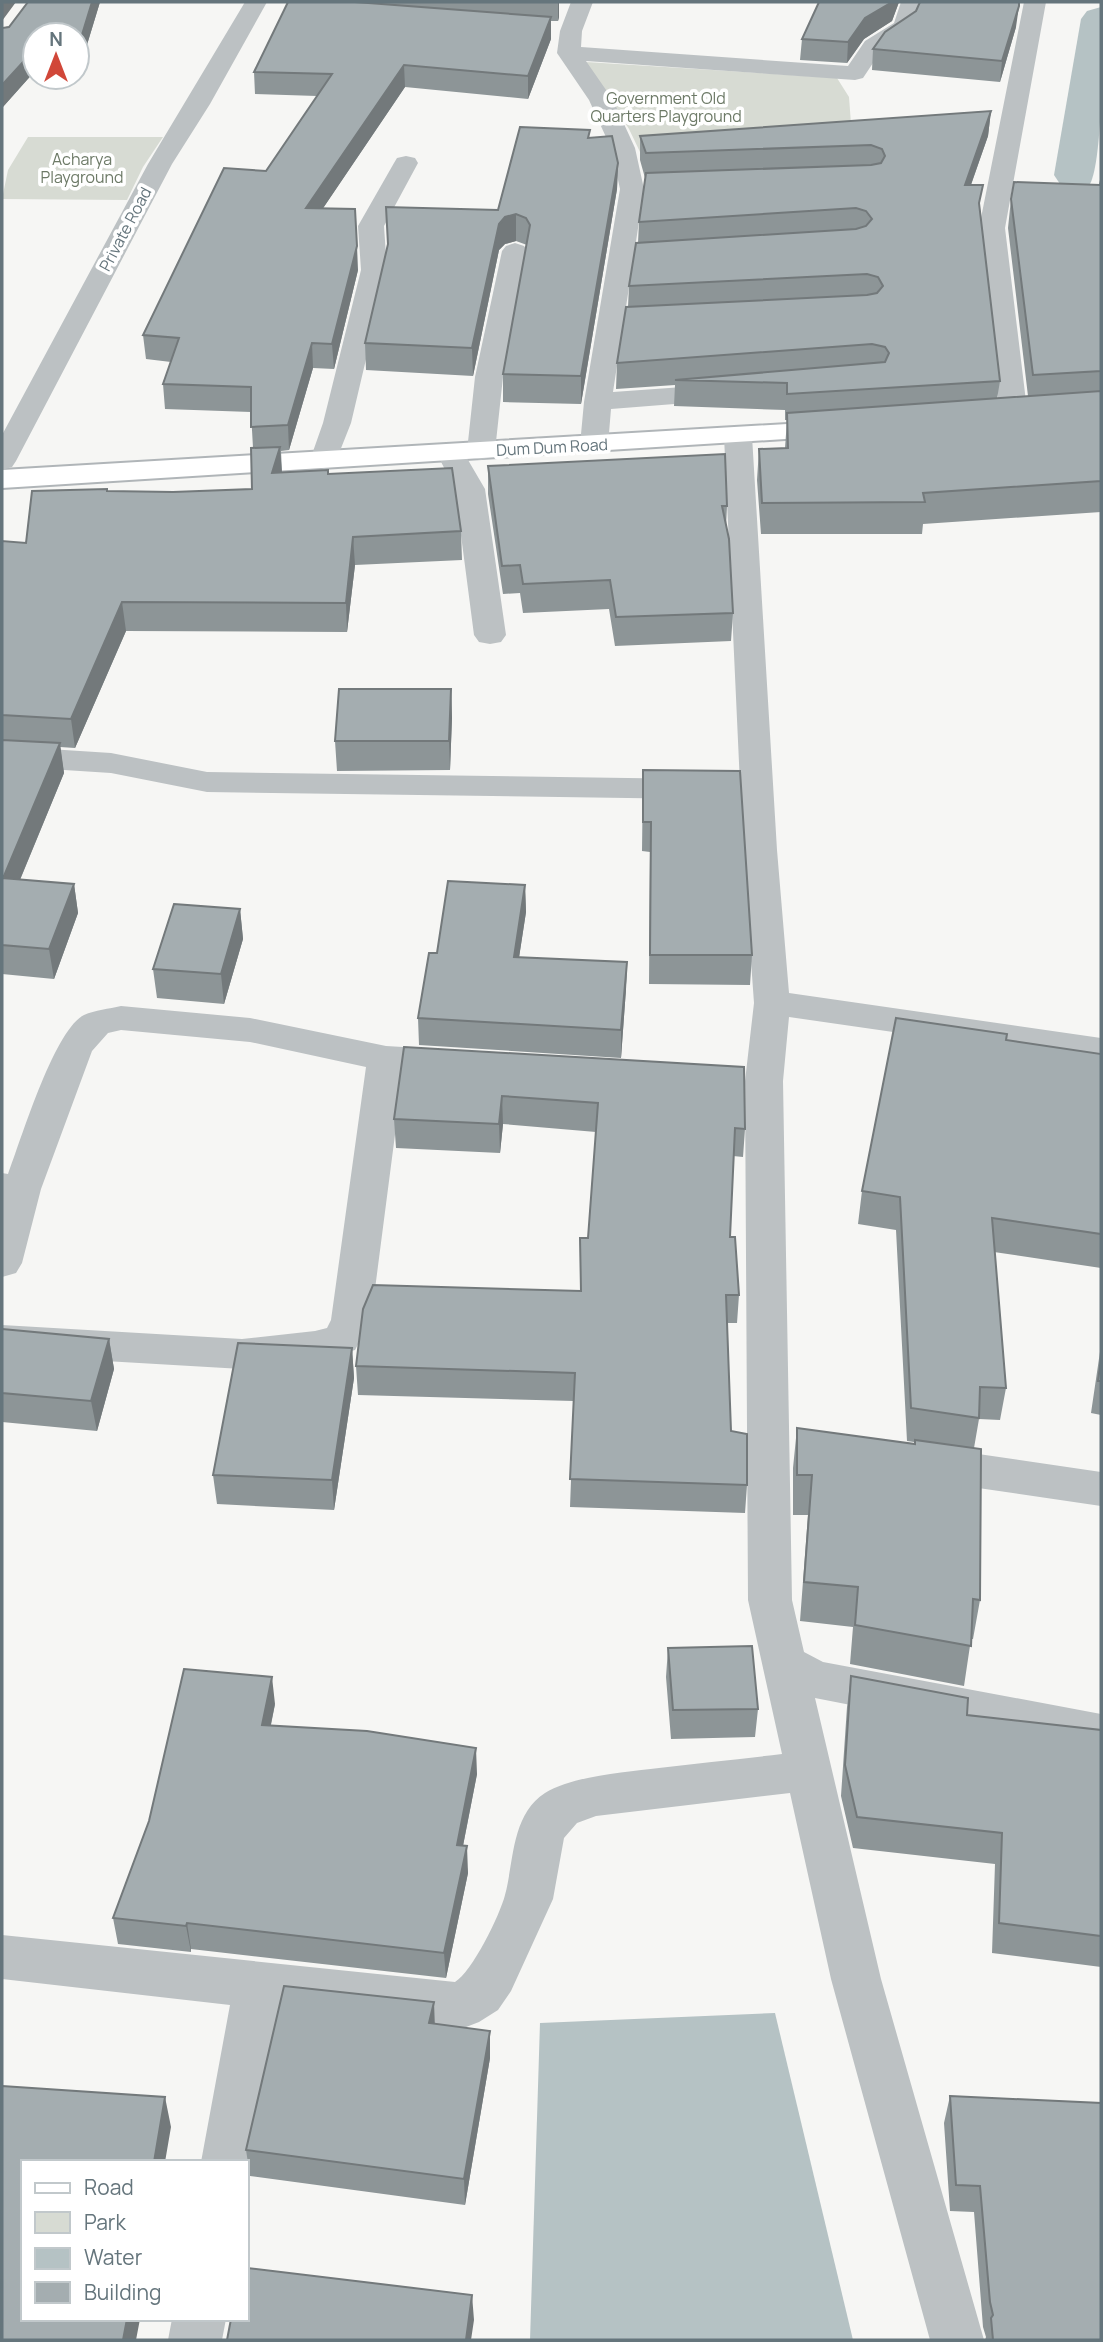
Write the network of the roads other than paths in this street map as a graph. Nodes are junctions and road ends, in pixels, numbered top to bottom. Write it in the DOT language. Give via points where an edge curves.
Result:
graph roads {
  1 [pos="256,2"];
  2 [pos="582,2"];
  3 [pos="912,2"];
  4 [pos="1035,2"];
  5 [pos="564,38"];
  6 [pos="406,163"];
  7 [pos="660,188"];
  8 [pos="632,189"];
  9 [pos="514,251"];
  10 [pos="648,257"];
  11 [pos="621,259"];
  12 [pos="637,322"];
  13 [pos="610,324"];
  14 [pos="748,390"];
  15 [pos="598,402"];
  16 [pos="1013,418"];
  17 [pos="862,428"];
  18 [pos="738,436"];
  19 [pos="594,445"];
  20 [pos="481,451"];
  21 [pos="451,454"];
  22 [pos="324,460"];
  23 [pos="2,461"];
  24 [pos="2,480"];
  25 [pos="490,635"];
  26 [pos="2,756"];
  27 [pos="758,787"];
  28 [pos="772,1003"];
  29 [pos="1101,1050"];
  30 [pos="386,1059"];
  31 [pos="483,1065"];
  32 [pos="12,1188"];
  33 [pos="2,1263"];
  34 [pos="2,1340"];
  35 [pos="887,1457"];
  36 [pos="1101,1489"];
  37 [pos="784,1663"];
  38 [pos="1101,1734"];
  39 [pos="808,1771"];
  40 [pos="2,1957"];
  41 [pos="259,1985"];
  42 [pos="227,2160"];
  43 [pos="199,2321"];
  44 [pos="195,2340"];
  45 [pos="957,2340"];
  1 -- 23 [label="street, Private Road" via="160,164"];
  2 -- 5 [label="street"];
  3 -- 5 [label="street" via="904,26 873,46 855,73"];
  4 -- 16 [label="street" via="992,228"];
  5 -- 8 [label="street" via="623,148"];
  6 -- 22 [label="street" via="370,226 374,270"];
  7 -- 8 [label="street"];
  8 -- 11 [label="street"];
  9 -- 20 [label="street" via="489,377"];
  10 -- 11 [label="street"];
  11 -- 13 [label="street"];
  12 -- 13 [label="street"];
  13 -- 15 [label="street"];
  14 -- 15 [label="street"];
  15 -- 19 [label="street"];
  17 -- 18 [label="main road, Dum Dum Road"];
  18 -- 19 [label="main road, Dum Dum Road"];
  18 -- 27 [label="street"];
  19 -- 20 [label="main road, Dum Dum Road"];
  20 -- 21 [label="main road, Dum Dum Road"];
  21 -- 22 [label="main road, Dum Dum Road"];
  21 -- 25 [label="street" via="470,489"];
  22 -- 24 [label="main road, Dum Dum Road"];
  26 -- 27 [label="street" via="111,762 207,782"];
  27 -- 28 [label="street"];
  28 -- 29 [label="street"];
  28 -- 37 [label="street" via="745,1080 787,1441 770,1600"];
  30 -- 31 [label="street"];
  30 -- 32 [label="street" via="250,1030 121,1018 96,1024 80,1038"];
  30 -- 34 [label="street" via="351,1320 341,1339 242,1354"];
  32 -- 33 [label="street"];
  35 -- 36 [label="street"];
  37 -- 38 [label="street" via="814,1679"];
  37 -- 39 [label="street"];
  39 -- 41 [label="street" via="596,1796 561,1808 542,1829 529,1899 493,1975 480,1994 461,2007"];
  39 -- 45 [label="street" via="856,1979"];
  40 -- 41 [label="street"];
  41 -- 42 [label="street"];
  43 -- 44 [label="street"];
}
